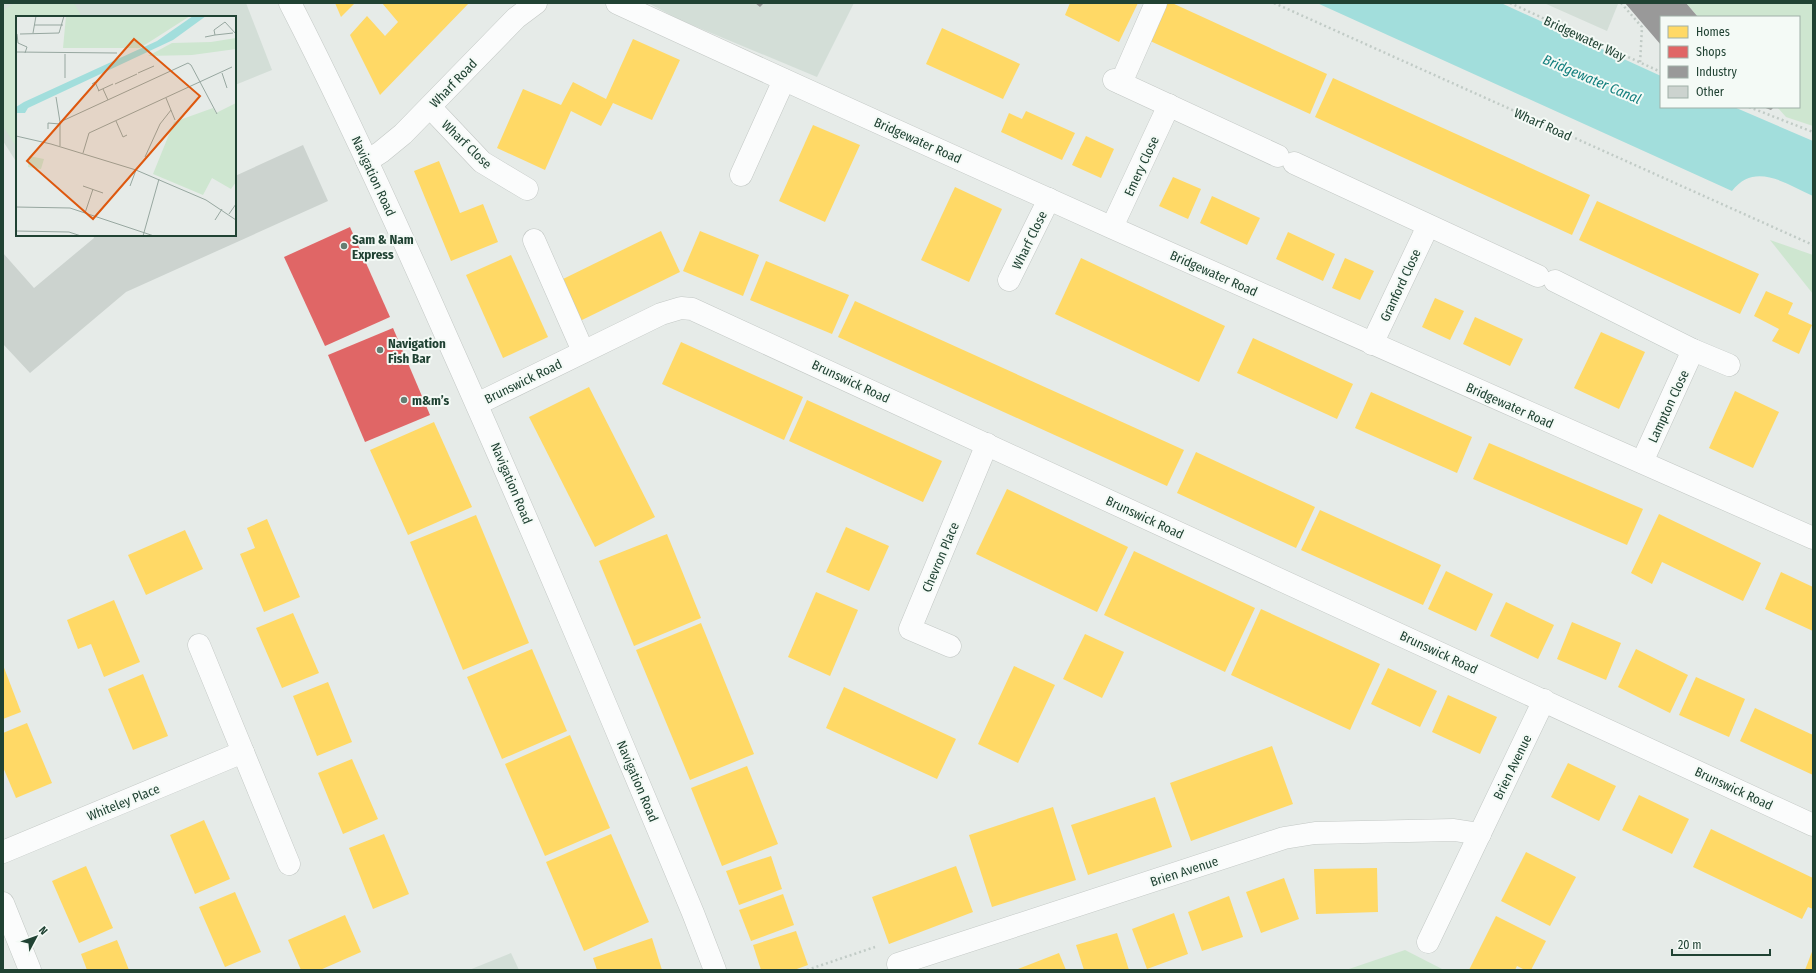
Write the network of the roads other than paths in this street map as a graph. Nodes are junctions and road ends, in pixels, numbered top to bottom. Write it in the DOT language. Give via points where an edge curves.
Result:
graph roads {
  1 [pos="290,3"];
  2 [pos="536,3"];
  3 [pos="617,3"];
  4 [pos="1156,3"];
  5 [pos="784,80"];
  6 [pos="1169,105"];
  7 [pos="430,107"];
  8 [pos="367,161"];
  9 [pos="741,176"];
  10 [pos="527,189"];
  11 [pos="1049,199"];
  12 [pos="1428,226"];
  13 [pos="1112,227"];
  14 [pos="534,240"];
  15 [pos="1009,280"];
  16 [pos="1372,344"];
  17 [pos="1693,350"];
  18 [pos="583,351"];
  19 [pos="1729,365"];
  20 [pos="477,404"];
  21 [pos="987,444"];
  22 [pos="1642,462"];
  23 [pos="1813,538"];
  24 [pos="199,644"];
  25 [pos="950,646"];
  26 [pos="1544,700"];
  27 [pos="243,752"];
  28 [pos="1813,825"];
  29 [pos="1480,834"];
  30 [pos="3,852"];
  31 [pos="289,864"];
  32 [pos="3,903"];
  33 [pos="1428,942"];
  34 [pos="898,964"];
  35 [pos="30,970"];
  36 [pos="715,970"];
  1 -- 8 [label="street, Navigation Road"];
  2 -- 7 [label="street, Wharf Road" via="516,18"];
  3 -- 5 [label="street, Bridgewater Road"];
  4 -- 6 [label="street" via="1117,81"];
  5 -- 9 [label="street"];
  5 -- 11 [label="street, Bridgewater Road"];
  6 -- 12 [label="street"];
  6 -- 13 [label="street, Emery Close"];
  7 -- 8 [label="street, Wharf Road" via="392,144"];
  7 -- 10 [label="street, Wharf Close" via="482,162"];
  8 -- 20 [label="street, Navigation Road"];
  11 -- 13 [label="street, Bridgewater Road"];
  11 -- 15 [label="street, Wharf Close"];
  12 -- 16 [label="street, Granford Close"];
  12 -- 17 [label="street" via="1546,279"];
  13 -- 16 [label="street, Bridgewater Road"];
  14 -- 18 [label="street"];
  16 -- 22 [label="street, Bridgewater Road"];
  17 -- 19 [label="street"];
  17 -- 22 [label="street, Lampton Close"];
  18 -- 20 [label="street, Brunswick Road"];
  18 -- 21 [label="street, Brunswick Road" via="661,314 681,308 692,310"];
  20 -- 36 [label="street, Navigation Road" via="589,663 694,913"];
  21 -- 25 [label="street, Chevron Place" via="910,629"];
  21 -- 26 [label="street, Brunswick Road"];
  22 -- 23 [label="street, Bridgewater Road"];
  24 -- 27 [label="street"];
  26 -- 28 [label="street, Brunswick Road"];
  26 -- 29 [label="street, Brien Avenue"];
  27 -- 30 [label="street, Whiteley Place"];
  27 -- 31 [label="street"];
  29 -- 33 [label="street, Brien Avenue"];
  29 -- 34 [label="street, Brien Avenue" via="1454,830 1416,830 1315,833 1284,838"];
  32 -- 35 [label="street"];
}
